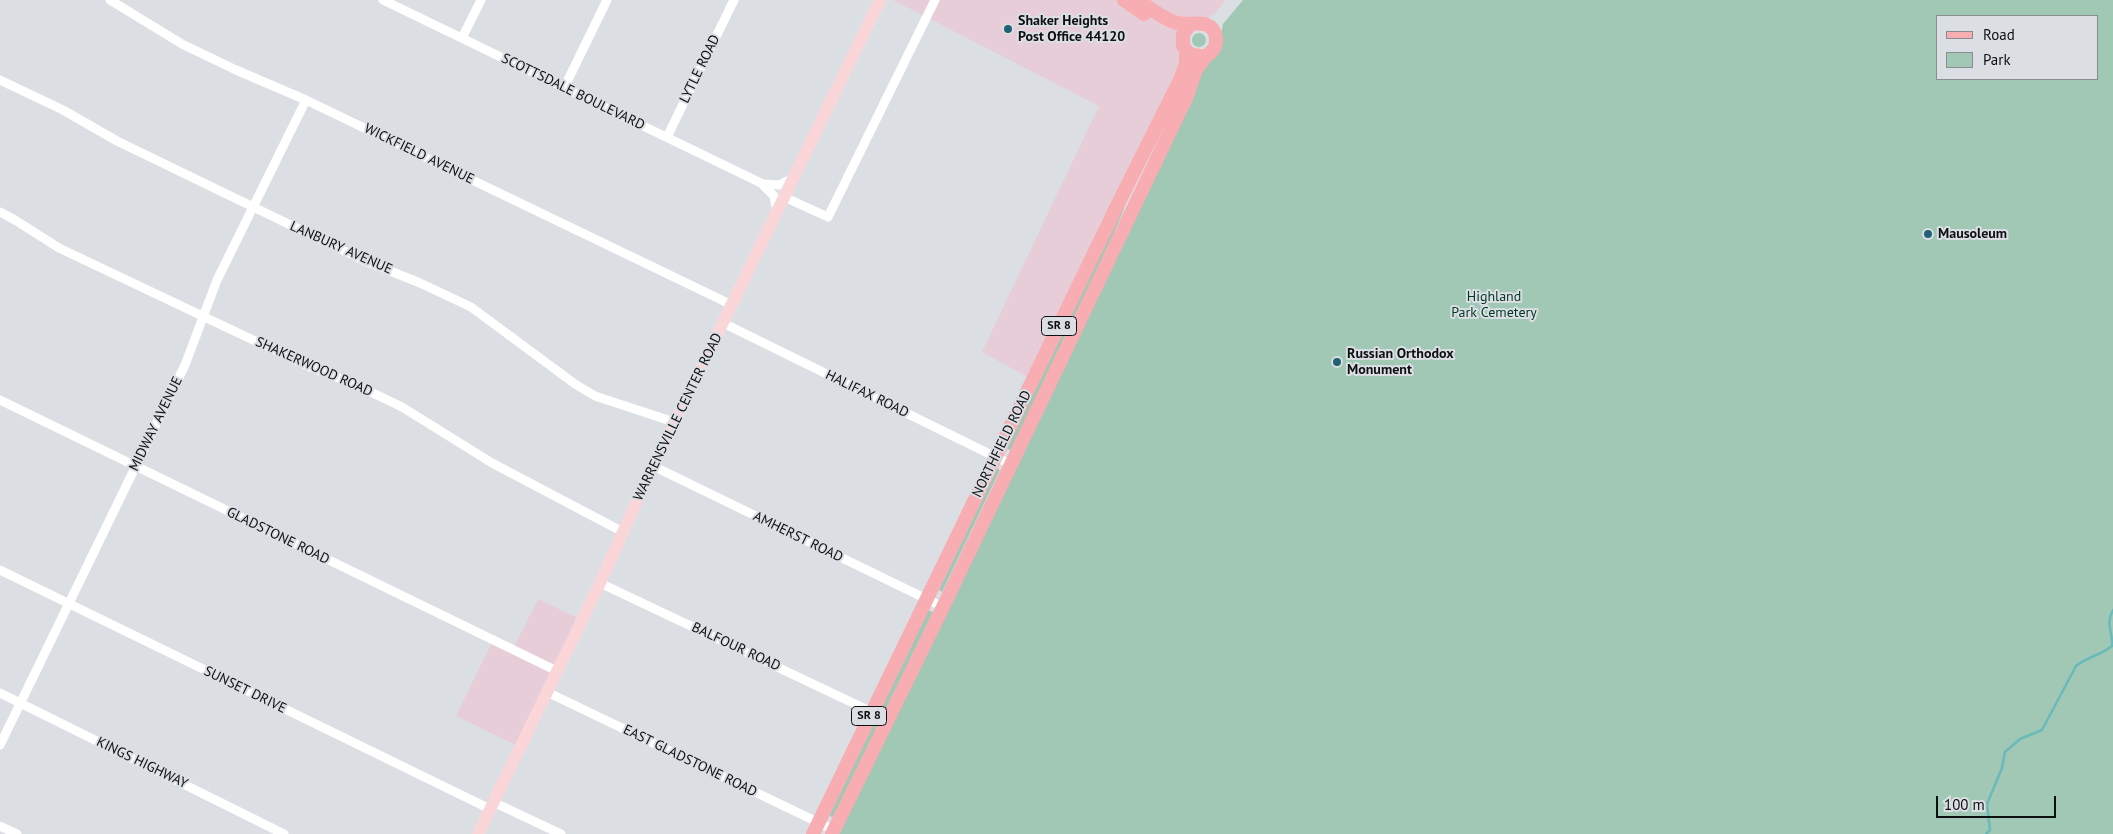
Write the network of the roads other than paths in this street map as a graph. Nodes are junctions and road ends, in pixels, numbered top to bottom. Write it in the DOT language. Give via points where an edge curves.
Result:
graph roads {
  1 [pos="110,0"];
  2 [pos="383,0"];
  3 [pos="481,0"];
  4 [pos="607,0"];
  5 [pos="734,0"];
  6 [pos="880,0"];
  7 [pos="935,0"];
  8 [pos="1124,0"];
  9 [pos="1138,0"];
  10 [pos="1192,24"];
  11 [pos="462,38"];
  12 [pos="1184,47"];
  13 [pos="1205,57"];
  14 [pos="0,80"];
  15 [pos="564,88"];
  16 [pos="306,100"];
  17 [pos="667,137"];
  18 [pos="793,178"];
  19 [pos="763,184"];
  20 [pos="784,197"];
  21 [pos="253,207"];
  22 [pos="0,212"];
  23 [pos="777,212"];
  24 [pos="732,305"];
  25 [pos="204,317"];
  26 [pos="723,323"];
  27 [pos="0,400"];
  28 [pos="674,422"];
  29 [pos="996,457"];
  30 [pos="1012,465"];
  31 [pos="136,466"];
  32 [pos="653,466"];
  33 [pos="623,532"];
  34 [pos="0,570"];
  35 [pos="600,583"];
  36 [pos="927,599"];
  37 [pos="70,604"];
  38 [pos="943,607"];
  39 [pos="557,671"];
  40 [pos="546,692"];
  41 [pos="0,693"];
  42 [pos="21,703"];
  43 [pos="872,712"];
  44 [pos="0,745"];
  45 [pos="491,805"];
  46 [pos="0,826"];
  47 [pos="816,828"];
  48 [pos="833,832"];
  49 [pos="17,834"];
  50 [pos="284,834"];
  51 [pos="478,834"];
  52 [pos="561,834"];
  1 -- 16 [label="street, WICKFIELD AVENUE" via="182,44"];
  2 -- 11 [label="street, SCOTTSDALE BOULEVARD"];
  3 -- 11 [label="street"];
  4 -- 15 [label="street"];
  5 -- 17 [label="street, LYTLE ROAD"];
  6 -- 18 [label="main road, WARRENSVILLE CENTER ROAD"];
  7 -- 20 [label="street" via="828,217"];
  8 -- 12 [label="main road" via="1171,31"];
  9 -- 10 [label="main road, SR 8" via="1174,23"];
  10 -- 12 [label="main road" via="1183,34"];
  10 -- 13 [label="main road, SR 8" via="1202,23 1214,31 1216,42"];
  11 -- 15 [label="street, SCOTTSDALE BOULEVARD"];
  12 -- 13 [label="main road" via="1194,56"];
  12 -- 29 [label="main road, NORTHFIELD ROAD / SR 8" via="1186,64 1180,80"];
  13 -- 30 [label="main road, NORTHFIELD ROAD / SR 8" via="1196,70 1187,96"];
  14 -- 21 [label="street, LANBURY AVENUE"];
  15 -- 17 [label="street, SCOTTSDALE BOULEVARD"];
  16 -- 21 [label="street, MIDWAY AVENUE"];
  16 -- 24 [label="street, WICKFIELD AVENUE"];
  17 -- 19 [label="street, SCOTTSDALE BOULEVARD"];
  18 -- 19 [label="street" via="779,185"];
  18 -- 20 [label="main road, WARRENSVILLE CENTER ROAD"];
  19 -- 23 [label="street" via="774,196"];
  20 -- 23 [label="main road, WARRENSVILLE CENTER ROAD"];
  21 -- 25 [label="street, MIDWAY AVENUE" via="217,280"];
  21 -- 28 [label="street, LANBURY AVENUE" via="471,308 594,396"];
  22 -- 25 [label="street, SHAKERWOOD ROAD" via="59,248"];
  23 -- 24 [label="main road, WARRENSVILLE CENTER ROAD"];
  24 -- 26 [label="main road, WARRENSVILLE CENTER ROAD"];
  25 -- 31 [label="street, MIDWAY AVENUE" via="185,365"];
  25 -- 33 [label="street, SHAKERWOOD ROAD" via="402,407 492,463"];
  26 -- 28 [label="main road, WARRENSVILLE CENTER ROAD"];
  26 -- 29 [label="street, HALIFAX ROAD"];
  27 -- 31 [label="street, GLADSTONE ROAD"];
  28 -- 32 [label="main road, WARRENSVILLE CENTER ROAD"];
  29 -- 30 [label="street, HALIFAX ROAD"];
  29 -- 36 [label="main road, NORTHFIELD ROAD / SR 8"];
  30 -- 38 [label="main road, NORTHFIELD ROAD / SR 8"];
  31 -- 37 [label="street, MIDWAY AVENUE"];
  31 -- 39 [label="street, GLADSTONE ROAD"];
  32 -- 33 [label="main road, WARRENSVILLE CENTER ROAD"];
  32 -- 36 [label="street, AMHERST ROAD"];
  33 -- 35 [label="main road, WARRENSVILLE CENTER ROAD"];
  34 -- 37 [label="street, SUNSET DRIVE"];
  35 -- 39 [label="main road, WARRENSVILLE CENTER ROAD"];
  35 -- 43 [label="street, BALFOUR ROAD"];
  36 -- 38 [label="street, AMHERST ROAD"];
  36 -- 43 [label="main road, NORTHFIELD ROAD / SR 8"];
  37 -- 42 [label="street, MIDWAY AVENUE"];
  37 -- 45 [label="street, SUNSET DRIVE"];
  38 -- 48 [label="main road, NORTHFIELD ROAD / SR 8"];
  39 -- 40 [label="main road, WARRENSVILLE CENTER ROAD"];
  40 -- 45 [label="main road, WARRENSVILLE CENTER ROAD"];
  40 -- 47 [label="street, EAST GLADSTONE ROAD"];
  41 -- 42 [label="street, KINGS HIGHWAY"];
  42 -- 44 [label="street, MIDWAY AVENUE"];
  42 -- 50 [label="street, KINGS HIGHWAY"];
  43 -- 47 [label="main road, NORTHFIELD ROAD / SR 8"];
  45 -- 51 [label="main road, WARRENSVILLE CENTER ROAD"];
  45 -- 52 [label="street, SUNSET DRIVE"];
  46 -- 49 [label="street"];
  47 -- 48 [label="street, EAST GLADSTONE ROAD"];
}
